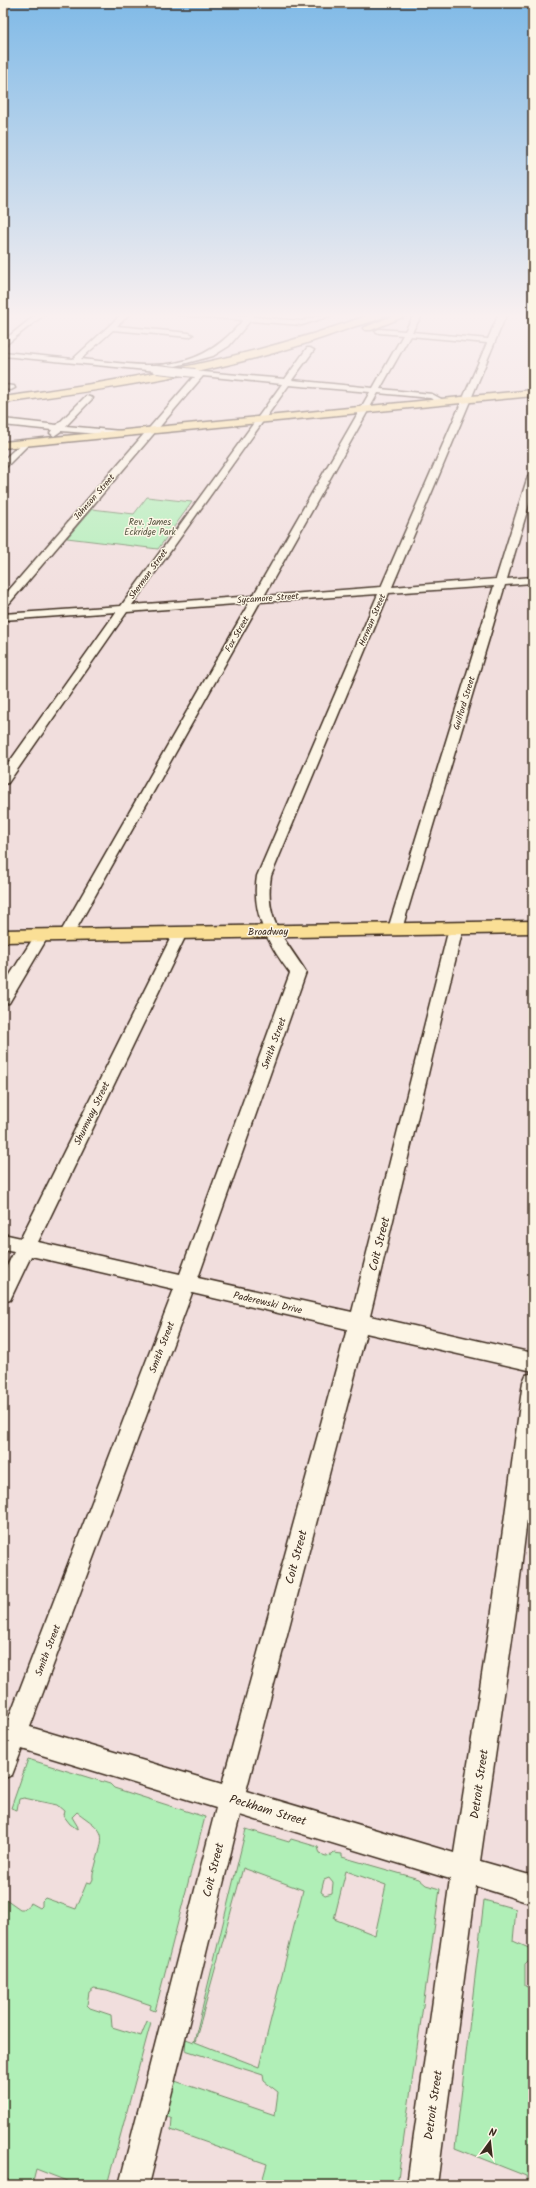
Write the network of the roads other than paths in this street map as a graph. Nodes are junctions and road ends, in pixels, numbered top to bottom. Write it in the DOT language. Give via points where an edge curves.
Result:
graph roads {
  1 [pos="71,415"];
  2 [pos="164,415"];
  3 [pos="263,415"];
  4 [pos="310,415"];
  5 [pos="361,415"];
  6 [pos="459,415"];
  7 [pos="259,420"];
  8 [pos="3,422"];
  9 [pos="59,427"];
  10 [pos="151,431"];
  11 [pos="121,434"];
  12 [pos="45,441"];
  13 [pos="25,443"];
  14 [pos="3,445"];
  15 [pos="3,465"];
  16 [pos="533,476"];
  17 [pos="533,580"];
  18 [pos="501,582"];
  19 [pos="385,590"];
  20 [pos="257,599"];
  21 [pos="3,604"];
  22 [pos="124,608"];
  23 [pos="3,616"];
  24 [pos="3,780"];
  25 [pos="533,927"];
  26 [pos="456,928"];
  27 [pos="395,929"];
  28 [pos="272,931"];
  29 [pos="180,933"];
  30 [pos="42,935"];
  31 [pos="66,935"];
  32 [pos="3,936"];
  33 [pos="3,999"];
  34 [pos="3,1242"];
  35 [pos="26,1247"];
  36 [pos="186,1283"];
  37 [pos="3,1294"];
  38 [pos="359,1322"];
  39 [pos="533,1362"];
  40 [pos="533,1382"];
  41 [pos="9,1733"];
  42 [pos="3,1766"];
  43 [pos="231,1799"];
  44 [pos="467,1870"];
  45 [pos="533,1890"];
  46 [pos="134,2185"];
  47 [pos="422,2185"];
  1 -- 9 [label="street"];
  2 -- 10 [label="street, Johnson Street"];
  3 -- 7 [label="street, Sherman Street"];
  4 -- 7 [label="main road"];
  5 -- 20 [label="street, Fox Street"];
  6 -- 19 [label="street, Herman Street"];
  7 -- 10 [label="main road"];
  7 -- 22 [label="street, Sherman Street"];
  8 -- 9 [label="street"];
  9 -- 11 [label="street"];
  9 -- 12 [label="street"];
  10 -- 11 [label="main road"];
  10 -- 21 [label="street, Johnson Street"];
  11 -- 12 [label="main road"];
  12 -- 13 [label="main road"];
  13 -- 14 [label="main road"];
  13 -- 15 [label="street"];
  16 -- 18 [label="street, Guilford Street"];
  17 -- 18 [label="street, Sycamore Street"];
  18 -- 19 [label="street, Sycamore Street"];
  18 -- 27 [label="street, Guilford Street"];
  19 -- 20 [label="street, Sycamore Street"];
  19 -- 28 [label="street, Herman Street" via="264,876 262,895"];
  20 -- 22 [label="street, Sycamore Street"];
  20 -- 31 [label="street, Fox Street"];
  22 -- 23 [label="street, Sycamore Street"];
  22 -- 24 [label="street, Sherman Street"];
  25 -- 26 [label="main road, Broadway"];
  26 -- 27 [label="main road, Broadway"];
  26 -- 38 [label="street, Coit Street"];
  27 -- 28 [label="main road, Broadway"];
  28 -- 29 [label="main road, Broadway"];
  28 -- 36 [label="street, Smith Street" via="279,947 298,972"];
  29 -- 31 [label="main road, Broadway"];
  29 -- 35 [label="street, Shumway Street"];
  30 -- 31 [label="main road, Broadway"];
  30 -- 32 [label="main road, Broadway"];
  30 -- 33 [label="street"];
  34 -- 35 [label="street, Paderewski Drive"];
  35 -- 36 [label="street, Paderewski Drive"];
  35 -- 37 [label="street, Shumway Street"];
  36 -- 38 [label="street, Paderewski Drive"];
  36 -- 41 [label="street, Smith Street"];
  38 -- 39 [label="street, Paderewski Drive"];
  38 -- 43 [label="street, Coit Street"];
  40 -- 44 [label="street, Detroit Street"];
  41 -- 42 [label="street, Smith Street"];
  41 -- 43 [label="street, Peckham Street"];
  43 -- 44 [label="street, Peckham Street"];
  43 -- 46 [label="street, Coit Street"];
  44 -- 45 [label="street, Peckham Street"];
  44 -- 47 [label="street, Detroit Street"];
}
